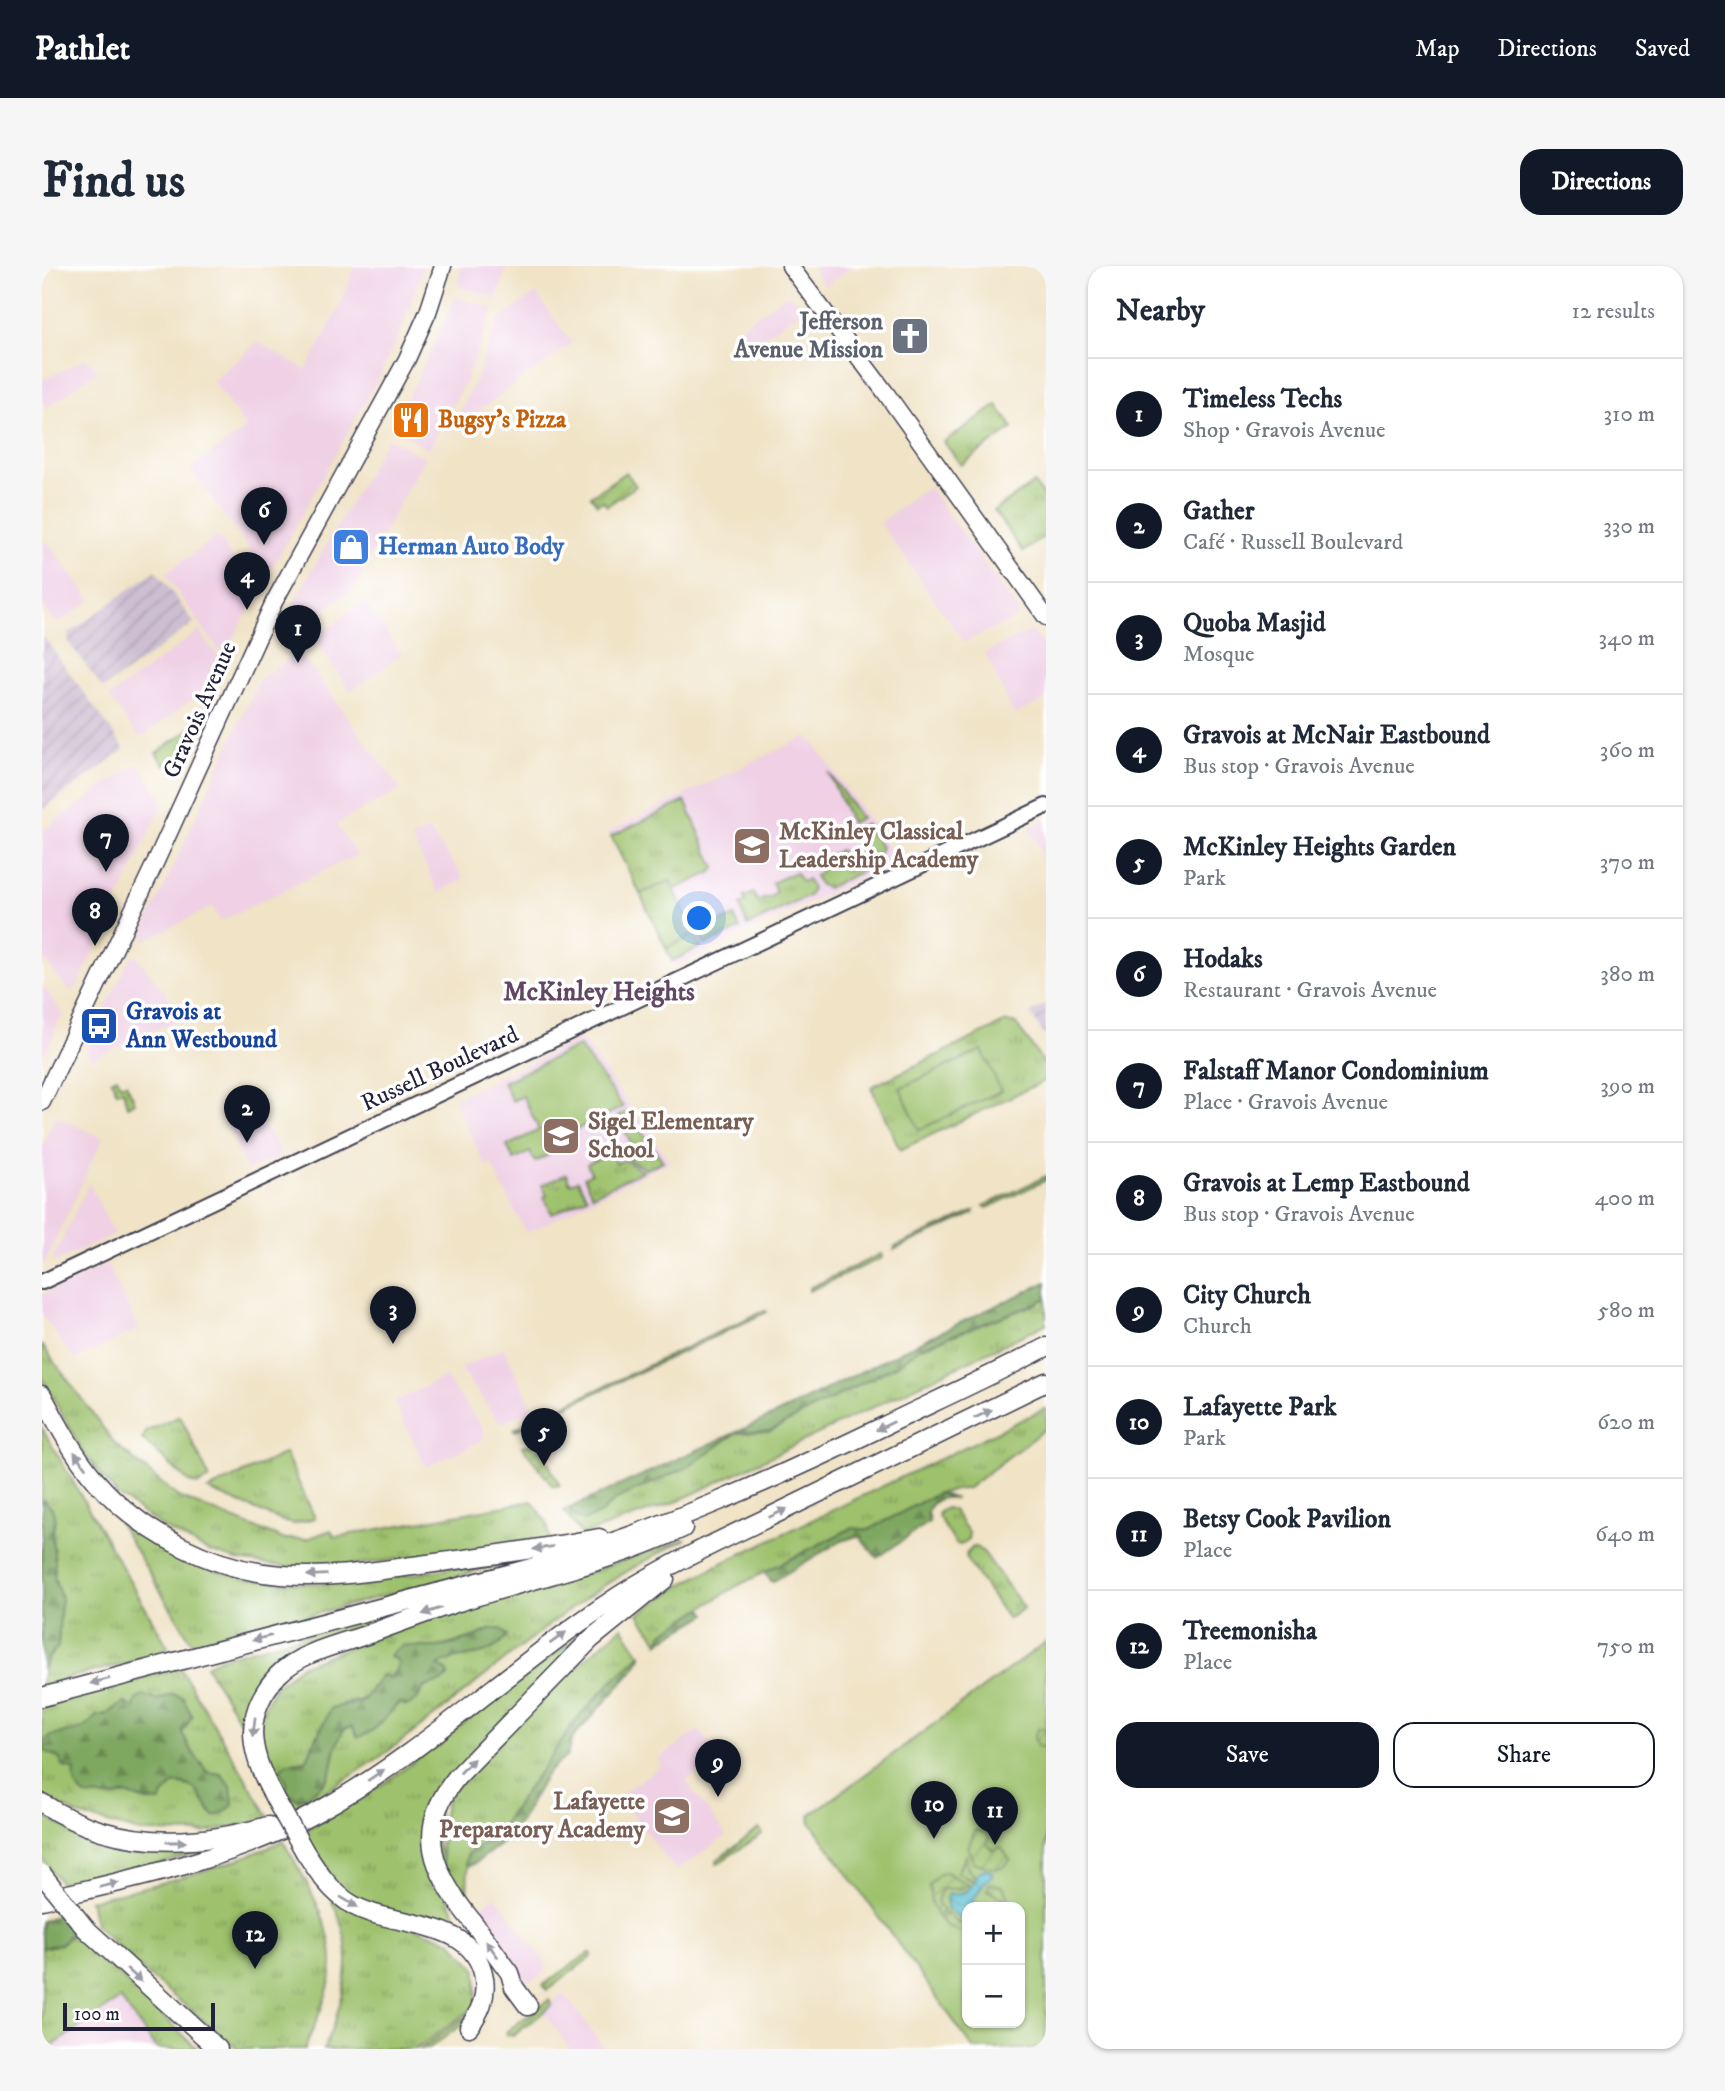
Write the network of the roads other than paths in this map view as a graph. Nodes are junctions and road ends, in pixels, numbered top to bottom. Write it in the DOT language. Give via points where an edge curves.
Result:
graph roads {
  1 [pos="443,266"];
  2 [pos="790,266"];
  3 [pos="1046,617"];
  4 [pos="1046,806"];
  5 [pos="42,1102"];
  6 [pos="42,1282"];
  7 [pos="1046,1338"];
  8 [pos="1046,1347"];
  9 [pos="1013,1364"];
  10 [pos="1046,1382"];
  11 [pos="1046,1388"];
  12 [pos="1024,1393"];
  13 [pos="42,1395"];
  14 [pos="791,1471"];
  15 [pos="658,1527"];
  16 [pos="717,1543"];
  17 [pos="42,1698"];
  18 [pos="42,1803"];
  19 [pos="318,1811"];
  20 [pos="42,1874"];
  21 [pos="42,1900"];
  22 [pos="528,2006"];
  23 [pos="469,2027"];
  24 [pos="218,2049"];
  1 -- 5 [label="main road, Gravois Avenue" via="407,359 274,602"];
  2 -- 3 [label="main road"];
  4 -- 6 [label="main road, Russell Boulevard"];
  7 -- 9 [label="highway"];
  8 -- 9 [label="highway"];
  9 -- 14 [label="highway, one-way"];
  10 -- 12 [label="highway"];
  11 -- 12 [label="highway"];
  16 -- 12 [label="highway, one-way"];
  15 -- 13 [label="highway, one-way" via="343,1574 281,1575 230,1566 174,1543 97,1483"];
  14 -- 15 [label="highway"];
  14 -- 23 [label="highway, one-way, bridge" via="643,1547 453,1604 318,1652 289,1665 263,1695 253,1724 255,1756 305,1852 327,1885 351,1904 448,1934 469,1949 481,1967 485,1989 481,2009"];
  15 -- 17 [label="highway, one-way" via="550,1563"];
  19 -- 16 [label="highway, one-way" via="402,1758 592,1613"];
  22 -- 16 [label="highway, one-way" via="510,1973 459,1905 436,1862 432,1831 439,1802 457,1777 591,1639"];
  18 -- 19 [label="highway, one-way" via="100,1831 178,1842 241,1834"];
  21 -- 19 [label="highway, one-way" via="228,1853"];
  20 -- 24 [label="highway, one-way, bridge" via="85,1928"];
}
